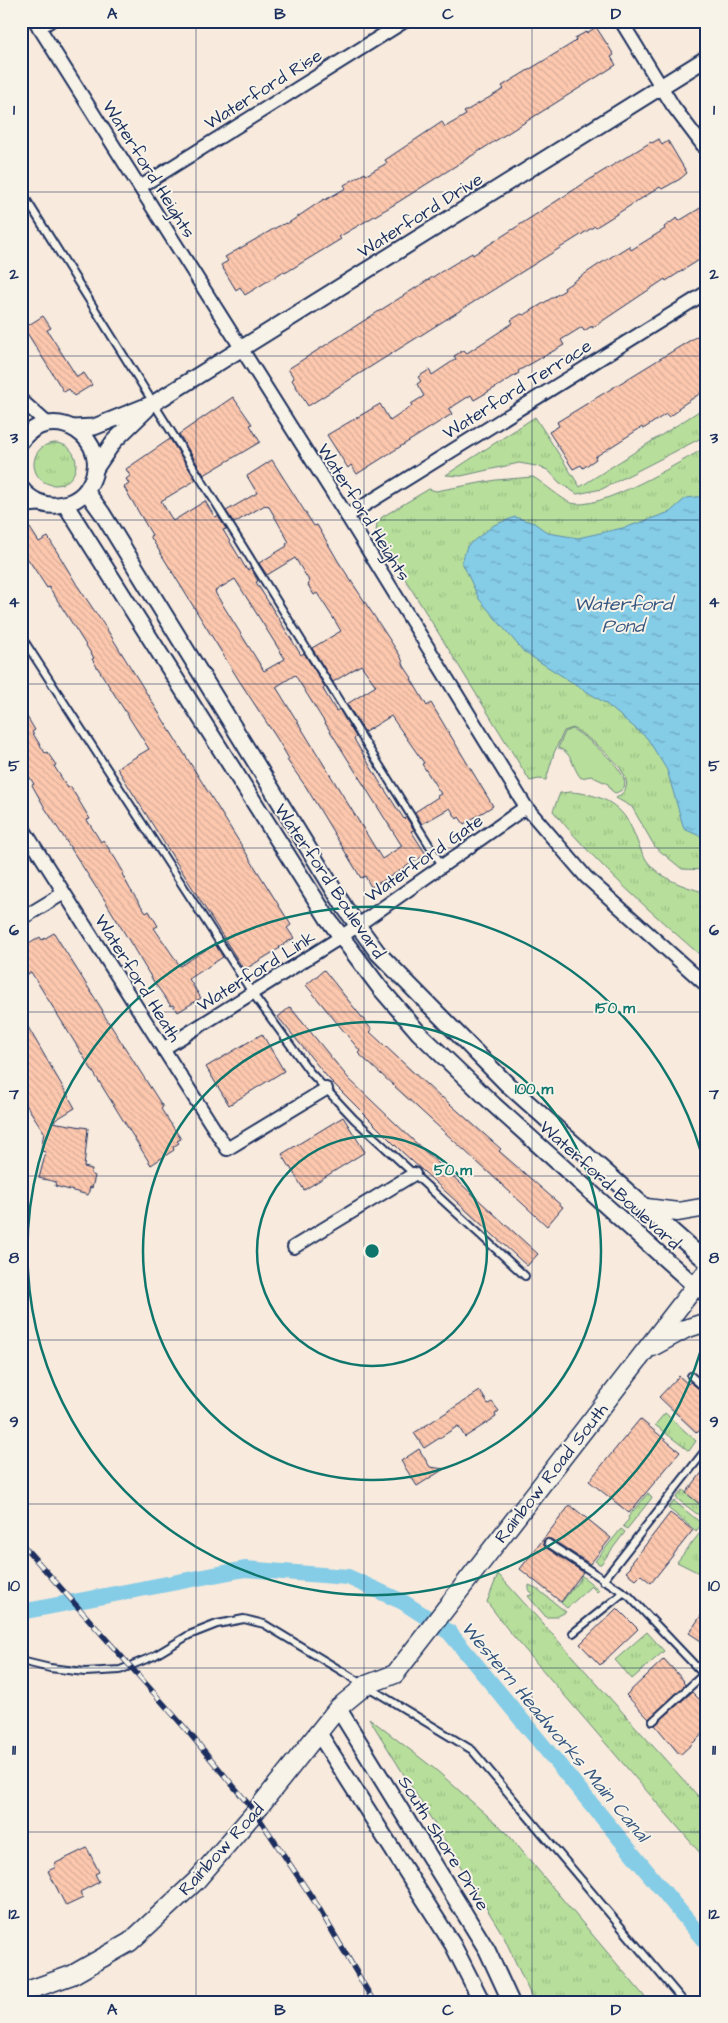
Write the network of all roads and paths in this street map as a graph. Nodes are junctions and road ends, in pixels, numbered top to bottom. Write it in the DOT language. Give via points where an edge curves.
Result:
graph roads {
  1 [pos="405,21"];
  2 [pos="620,21"];
  3 [pos="41,24"];
  4 [pos="707,58"];
  5 [pos="661,86"];
  6 [pos="707,151"];
  7 [pos="140,187"];
  8 [pos="21,191"];
  9 [pos="707,292"];
  10 [pos="241,350"];
  11 [pos="21,400"];
  12 [pos="154,403"];
  13 [pos="48,424"];
  14 [pos="73,428"];
  15 [pos="21,441"];
  16 [pos="95,469"];
  17 [pos="21,488"];
  18 [pos="86,491"];
  19 [pos="44,504"];
  20 [pos="65,504"];
  21 [pos="21,506"];
  22 [pos="347,516"];
  23 [pos="21,636"];
  24 [pos="526,807"];
  25 [pos="21,825"];
  26 [pos="443,867"];
  27 [pos="64,893"];
  28 [pos="21,919"];
  29 [pos="358,926"];
  30 [pos="341,938"];
  31 [pos="707,986"];
  32 [pos="253,994"];
  33 [pos="163,1049"];
  34 [pos="326,1089"];
  35 [pos="414,1174"];
  36 [pos="707,1207"];
  37 [pos="646,1208"];
  38 [pos="294,1247"];
  39 [pos="707,1262"];
  40 [pos="707,1271"];
  41 [pos="525,1276"];
  42 [pos="701,1292"];
  43 [pos="707,1322"];
  44 [pos="648,1350"];
  45 [pos="691,1376"];
  46 [pos="707,1390"];
  47 [pos="707,1448"];
  48 [pos="548,1543"];
  49 [pos="603,1581"];
  50 [pos="623,1593"];
  51 [pos="573,1633"];
  52 [pos="21,1661"];
  53 [pos="395,1674"];
  54 [pos="706,1675"];
  55 [pos="366,1685"];
  56 [pos="338,1708"];
  57 [pos="653,1721"];
  58 [pos="318,1732"];
  59 [pos="21,1993"];
  60 [pos="482,2002"];
  61 [pos="511,2002"];
  62 [pos="684,2002"];
  1 -- 7 [label="street, Waterford Rise"];
  2 -- 5 [label="street"];
  3 -- 7 [label="street, Waterford Heights"];
  4 -- 5 [label="street, Waterford Drive"];
  5 -- 6 [label="street"];
  5 -- 10 [label="street, Waterford Drive"];
  7 -- 10 [label="street, Waterford Heights"];
  8 -- 12 [label="lane"];
  9 -- 22 [label="street, Waterford Terrace"];
  10 -- 12 [label="street, Waterford Drive"];
  10 -- 22 [label="street, Waterford Heights"];
  11 -- 13 [label="street"];
  12 -- 14 [label="street, Waterford Drive" via="94,427"];
  12 -- 16 [label="street, Waterford Drive" via="114,441"];
  12 -- 26 [label="lane"];
  13 -- 14 [label="street, Waterford Drive"];
  13 -- 15 [label="street" via="36,428"];
  14 -- 16 [label="street" via="90,443"];
  16 -- 18 [label="street, Waterford Drive" via="94,479"];
  17 -- 19 [label="street"];
  18 -- 20 [label="street"];
  18 -- 29 [label="street, Waterford Boulevard"];
  19 -- 20 [label="street"];
  19 -- 21 [label="street"];
  20 -- 30 [label="street, Waterford Boulevard"];
  22 -- 24 [label="street, Waterford Heights"];
  23 -- 32 [label="lane"];
  24 -- 26 [label="street, Waterford Gate"];
  24 -- 31 [label="street, Waterford Heights" via="586,876"];
  25 -- 27 [label="street, Waterford Heath"];
  26 -- 29 [label="street, Waterford Gate"];
  27 -- 28 [label="street"];
  27 -- 33 [label="street, Waterford Heath"];
  29 -- 30 [label="street, Waterford Gate"];
  29 -- 37 [label="street, Waterford Boulevard" via="378,953 507,1084"];
  30 -- 32 [label="street, Waterford Link"];
  30 -- 42 [label="street, Waterford Boulevard" via="419,1033"];
  32 -- 33 [label="street, Waterford Link"];
  32 -- 34 [label="lane"];
  33 -- 34 [label="street, Waterford Heath" via="227,1150"];
  34 -- 35 [label="lane"];
  35 -- 38 [label="street"];
  35 -- 41 [label="lane"];
  36 -- 37 [label="main road" via="678,1212"];
  37 -- 39 [label="street, Waterford Boulevard"];
  40 -- 42 [label="main road, Rainbow Road South"];
  42 -- 44 [label="main road, Rainbow Road South"];
  43 -- 44 [label="main road" via="686,1329"];
  44 -- 53 [label="main road, Rainbow Road South"];
  45 -- 46 [label="lane"];
  47 -- 49 [label="lane"];
  48 -- 49 [label="lane"];
  49 -- 50 [label="lane"];
  50 -- 51 [label="lane"];
  50 -- 54 [label="lane"];
  52 -- 55 [label="lane" via="85,1672 120,1670 154,1656 189,1634 244,1619 264,1624"];
  53 -- 55 [label="main road, Rainbow Road"];
  54 -- 57 [label="lane"];
  55 -- 56 [label="main road, Rainbow Road"];
  55 -- 62 [label="lane" via="472,1750"];
  56 -- 58 [label="main road, Rainbow Road"];
  56 -- 61 [label="street, South Shore Drive" via="487,1950"];
  58 -- 59 [label="main road, Rainbow Road" via="196,1881 130,1942 72,1975"];
  58 -- 60 [label="street" via="453,1945"];
}
